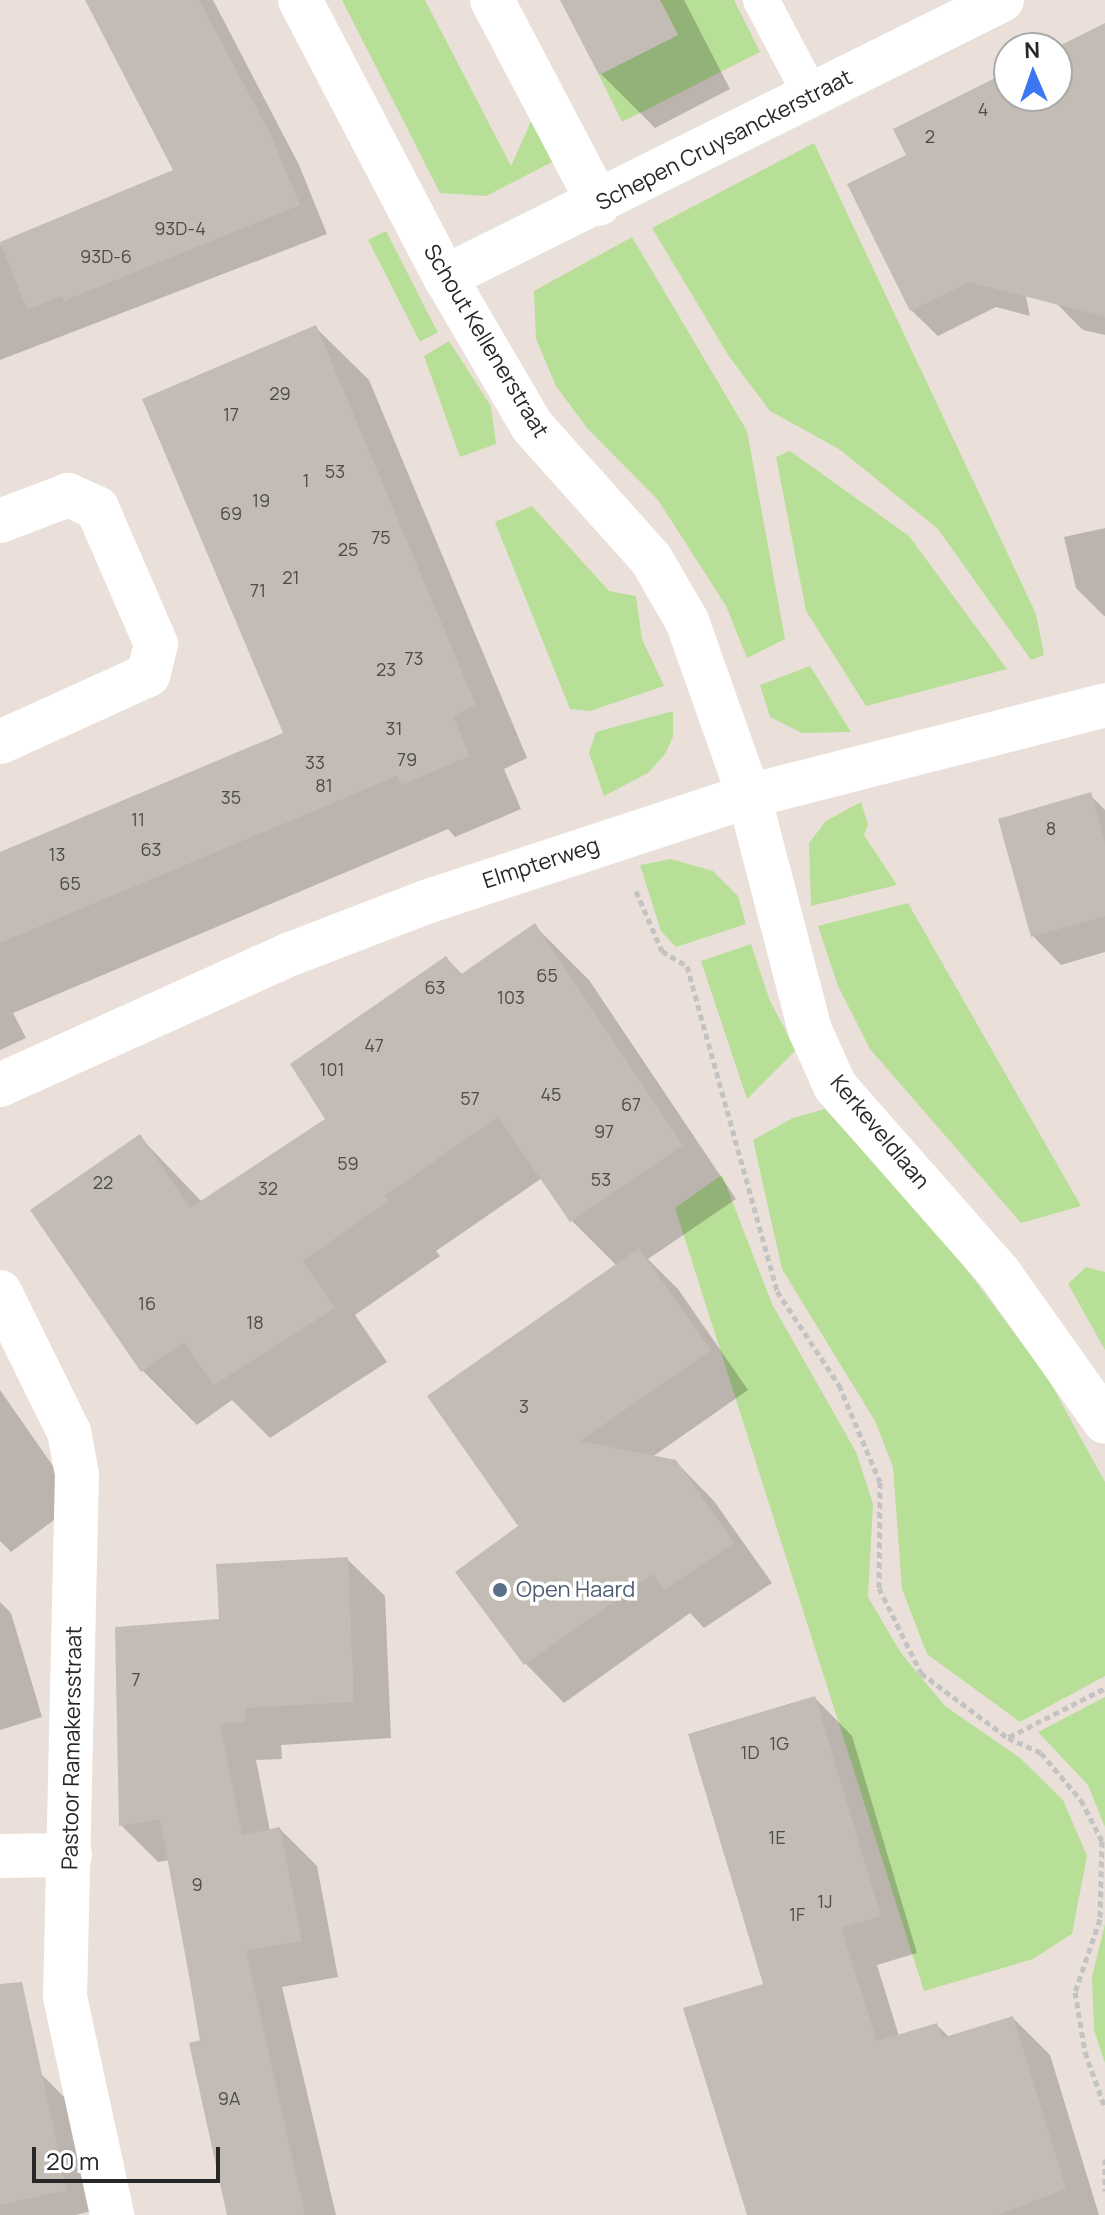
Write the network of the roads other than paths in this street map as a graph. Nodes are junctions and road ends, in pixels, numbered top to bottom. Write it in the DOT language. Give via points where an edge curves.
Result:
graph roads {
  1 [pos="300,0"];
  2 [pos="492,0"];
  3 [pos="761,0"];
  4 [pos="1002,0"];
  5 [pos="811,95"];
  6 [pos="599,204"];
  7 [pos="445,277"];
  8 [pos="0,521"];
  9 [pos="1105,705"];
  10 [pos="0,742"];
  11 [pos="749,796"];
  12 [pos="0,1085"];
  13 [pos="0,1292"];
  14 [pos="1105,1422"];
  15 [pos="70,1855"];
  16 [pos="0,1856"];
  17 [pos="112,2215"];
  1 -- 7 [label="street, Schout Kellenerstraat"];
  2 -- 6 [label="street"];
  3 -- 5 [label="lane"];
  4 -- 5 [label="street, Schepen Cruysanckerstraat"];
  5 -- 6 [label="street, Schepen Cruysanckerstraat"];
  6 -- 7 [label="street, Schepen Cruysanckerstraat"];
  7 -- 11 [label="street, Schout Kellenerstraat" via="532,426 651,559 687,621"];
  8 -- 10 [label="street" via="68,495 97,508 156,644 148,675"];
  9 -- 11 [label="street, Elmpterweg"];
  11 -- 12 [label="street, Elmpterweg" via="288,955"];
  11 -- 14 [label="street, Kerkeveldlaan" via="810,1030 835,1086 1000,1274"];
  13 -- 15 [label="street, Pastoor Ramakersstraat" via="69,1432 77,1474"];
  15 -- 16 [label="street"];
  15 -- 17 [label="street, Pastoor Ramakersstraat" via="65,1997"];
}
